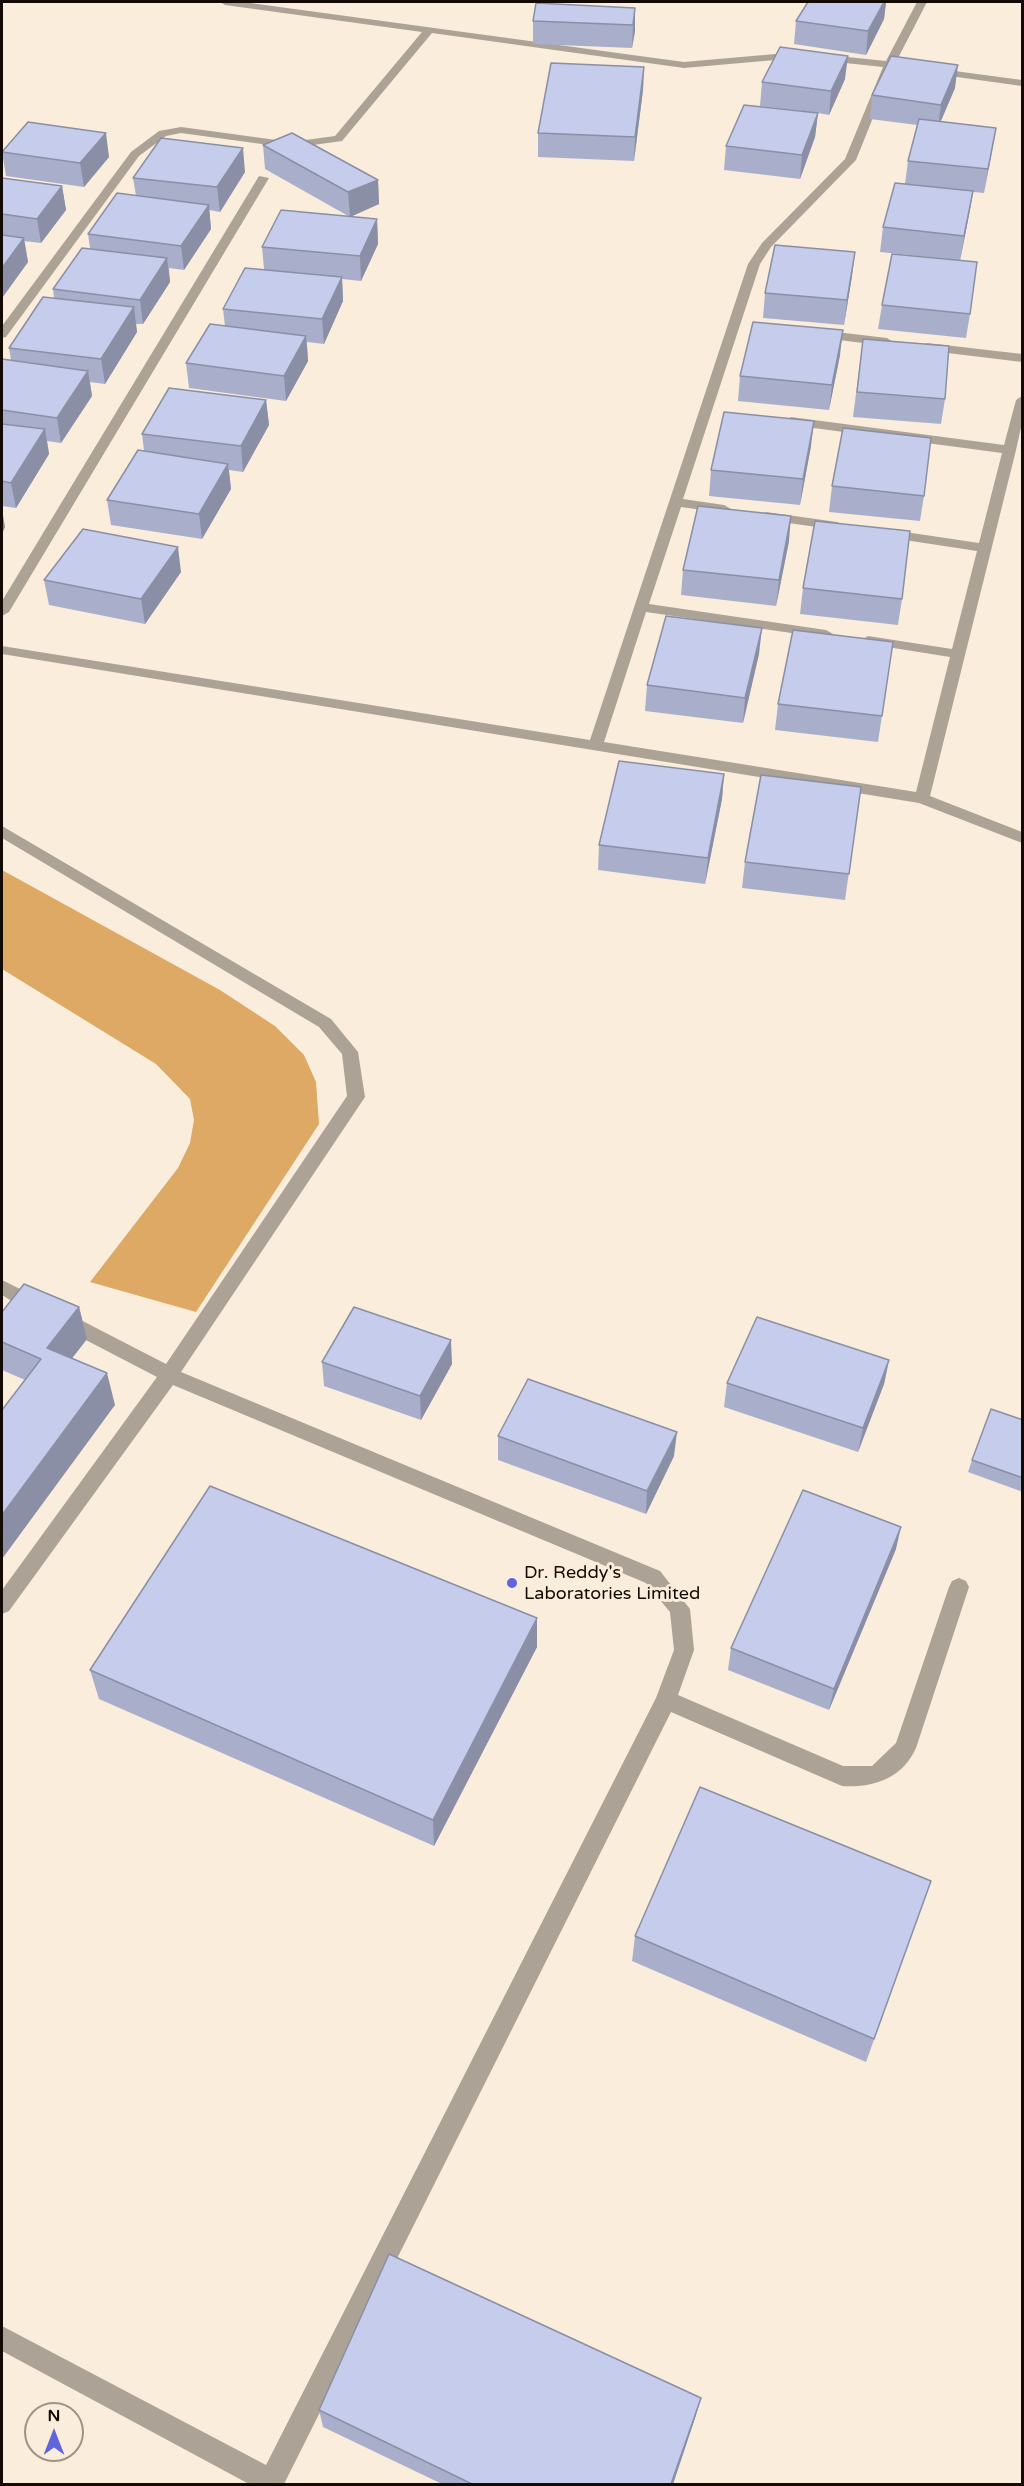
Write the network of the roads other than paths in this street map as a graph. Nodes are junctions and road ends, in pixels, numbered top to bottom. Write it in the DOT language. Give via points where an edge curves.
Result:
graph roads {
  1 [pos="225,2"];
  2 [pos="922,2"];
  3 [pos="429,30"];
  4 [pos="889,65"];
  5 [pos="1023,83"];
  6 [pos="263,178"];
  7 [pos="803,332"];
  8 [pos="2,334"];
  9 [pos="896,343"];
  10 [pos="919,346"];
  11 [pos="1023,358"];
  12 [pos="1023,400"];
  13 [pos="776,419"];
  14 [pos="1010,450"];
  15 [pos="675,502"];
  16 [pos="733,511"];
  17 [pos="756,514"];
  18 [pos="848,528"];
  19 [pos="871,531"];
  20 [pos="986,548"];
  21 [pos="641,607"];
  22 [pos="2,612"];
  23 [pos="2,650"];
  24 [pos="959,654"];
  25 [pos="595,747"];
  26 [pos="922,798"];
  27 [pos="2,831"];
  28 [pos="1023,838"];
  29 [pos="2,1287"];
  30 [pos="169,1375"];
  31 [pos="959,1587"];
  32 [pos="2,1605"];
  33 [pos="666,1700"];
  34 [pos="2,2338"];
  35 [pos="273,2483"];
  1 -- 3 [label="street"];
  2 -- 4 [label="street"];
  3 -- 4 [label="street" via="684,65 798,55"];
  3 -- 8 [label="street" via="338,139 291,145 181,130 162,133 135,154"];
  4 -- 5 [label="street"];
  4 -- 15 [label="street" via="850,160 766,245 754,264 740,324 712,410"];
  6 -- 22 [label="street"];
  7 -- 9 [label="street"];
  10 -- 11 [label="street"];
  12 -- 14 [label="street"];
  13 -- 14 [label="street"];
  14 -- 20 [label="street"];
  15 -- 16 [label="street"];
  15 -- 21 [label="street"];
  17 -- 18 [label="street"];
  19 -- 20 [label="street"];
  20 -- 24 [label="street"];
  21 -- 24 [label="street"];
  21 -- 25 [label="street"];
  23 -- 25 [label="street"];
  24 -- 26 [label="street"];
  25 -- 26 [label="street"];
  26 -- 28 [label="street"];
  27 -- 30 [label="street" via="325,1023 351,1052 356,1097"];
  29 -- 30 [label="street"];
  30 -- 32 [label="street"];
  30 -- 33 [label="street" via="653,1577 680,1609 684,1650"];
  31 -- 33 [label="street" via="905,1748 890,1766 869,1778 842,1776"];
  33 -- 35 [label="street"];
  34 -- 35 [label="street"];
}
